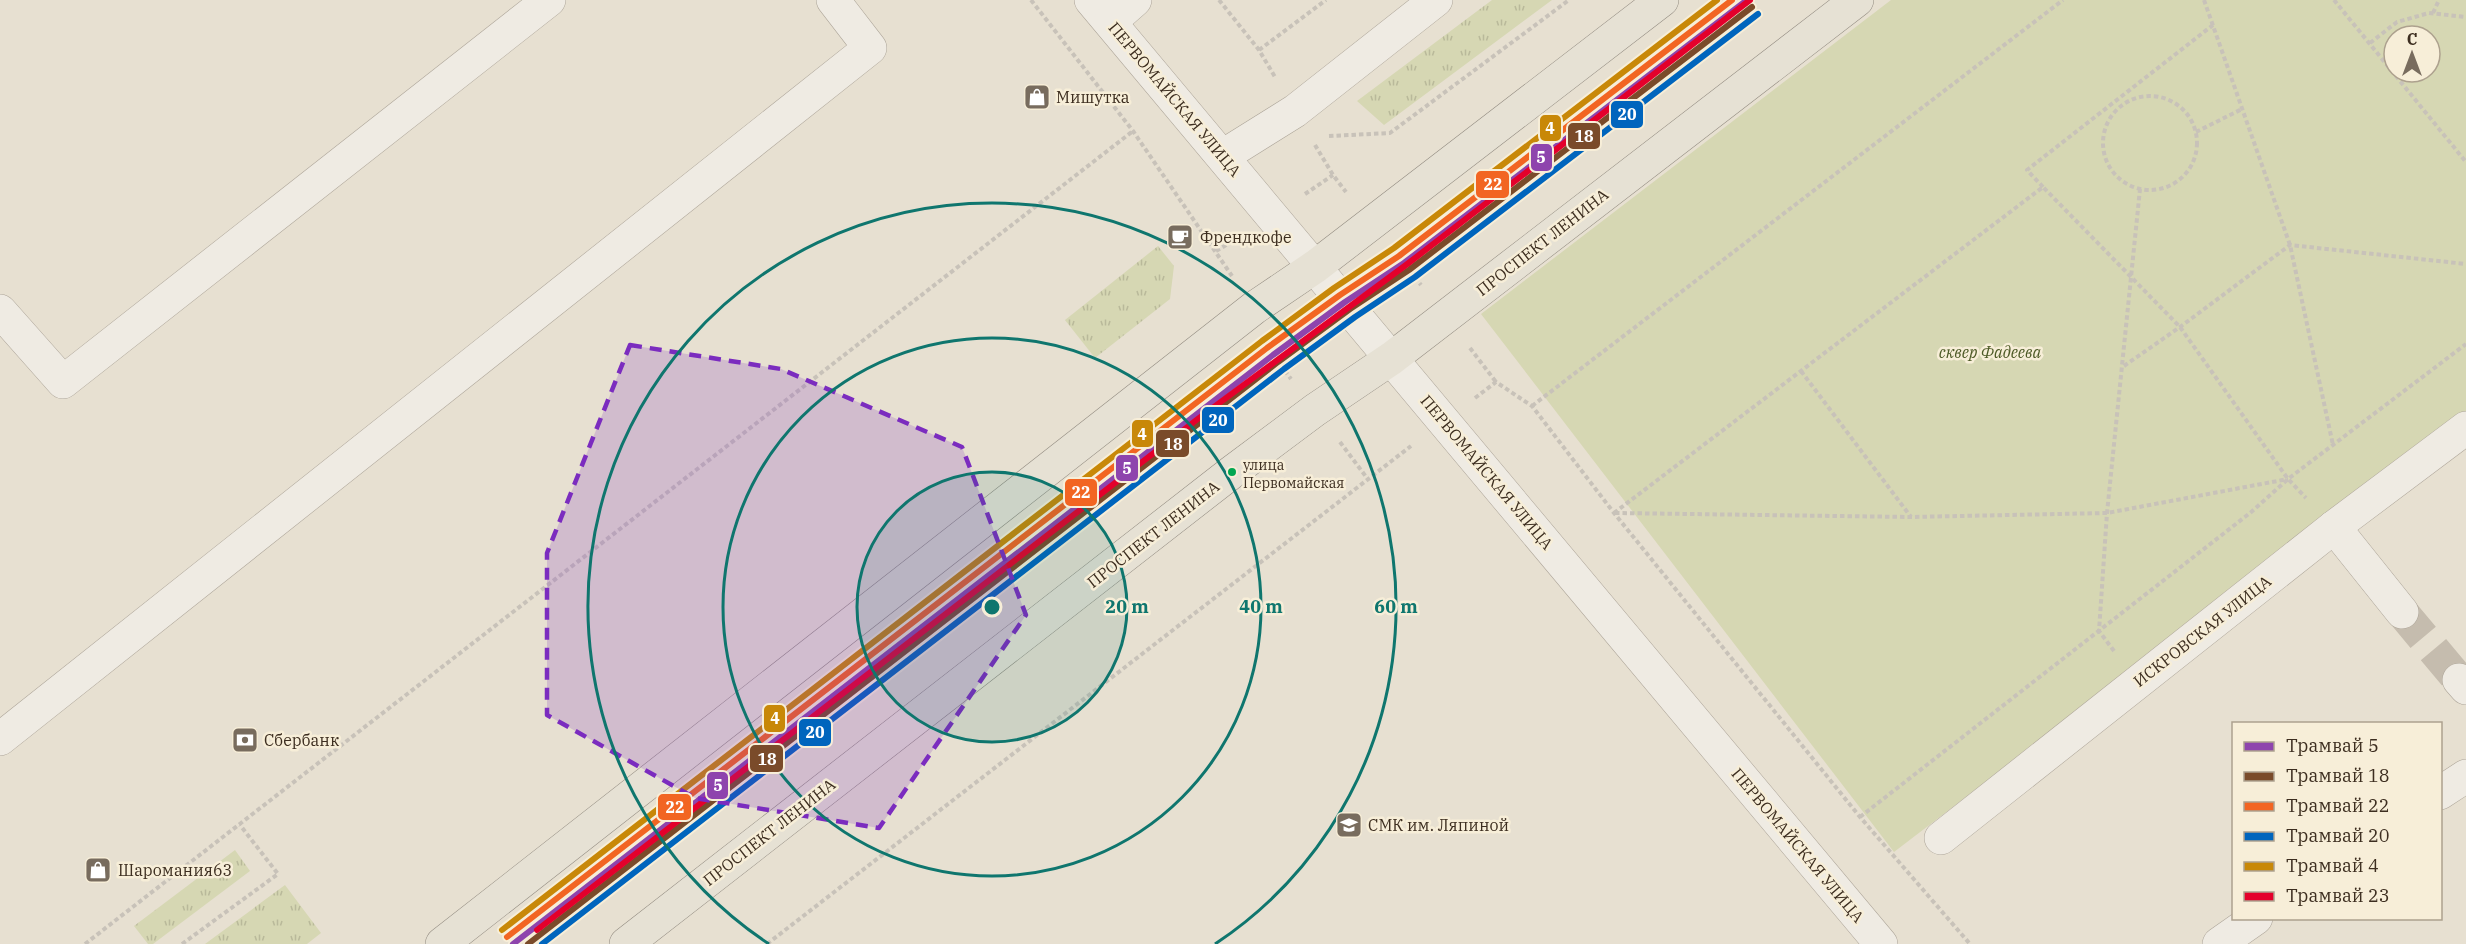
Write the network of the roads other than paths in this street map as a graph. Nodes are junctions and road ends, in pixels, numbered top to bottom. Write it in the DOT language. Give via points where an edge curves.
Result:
graph roads {
  1 [pos="549,0"];
  2 [pos="833,0"];
  3 [pos="1136,0"];
  4 [pos="1436,0"];
  5 [pos="1662,0"];
  6 [pos="1857,0"];
  7 [pos="1101,11"];
  8 [pos="1223,156"];
  9 [pos="1316,266"];
  10 [pos="0,311"];
  11 [pos="1392,358"];
  12 [pos="2466,428"];
  13 [pos="2334,527"];
  14 [pos="2402,612"];
  15 [pos="0,739"];
  16 [pos="2466,776"];
  17 [pos="2442,792"];
  18 [pos="1941,838"];
  19 [pos="2253,920"];
  20 [pos="442,944"];
  21 [pos="626,944"];
  22 [pos="1881,944"];
  23 [pos="2218,944"];
  1 -- 10 [label="street" via="63,382"];
  2 -- 15 [label="street" via="870,48"];
  3 -- 7 [label="street"];
  4 -- 8 [label="street" via="1295,111"];
  5 -- 9 [label="main road"];
  6 -- 11 [label="main road, ПРОСПЕКТ ЛЕНИНА"];
  7 -- 8 [label="street, ПЕРВОМАЙСКАЯ УЛИЦА"];
  8 -- 9 [label="street, ПЕРВОМАЙСКАЯ УЛИЦА"];
  9 -- 11 [label="street, ПЕРВОМАЙСКАЯ УЛИЦА"];
  9 -- 20 [label="main road" via="1254,308"];
  11 -- 21 [label="main road, ПРОСПЕКТ ЛЕНИНА" via="1232,472"];
  11 -- 22 [label="street, ПЕРВОМАЙСКАЯ УЛИЦА"];
  12 -- 13 [label="street, ИСКРОВСКАЯ УЛИЦА"];
  13 -- 14 [label="street"];
  13 -- 18 [label="street, ИСКРОВСКАЯ УЛИЦА"];
  16 -- 17 [label="street"];
  19 -- 23 [label="street"];
}
